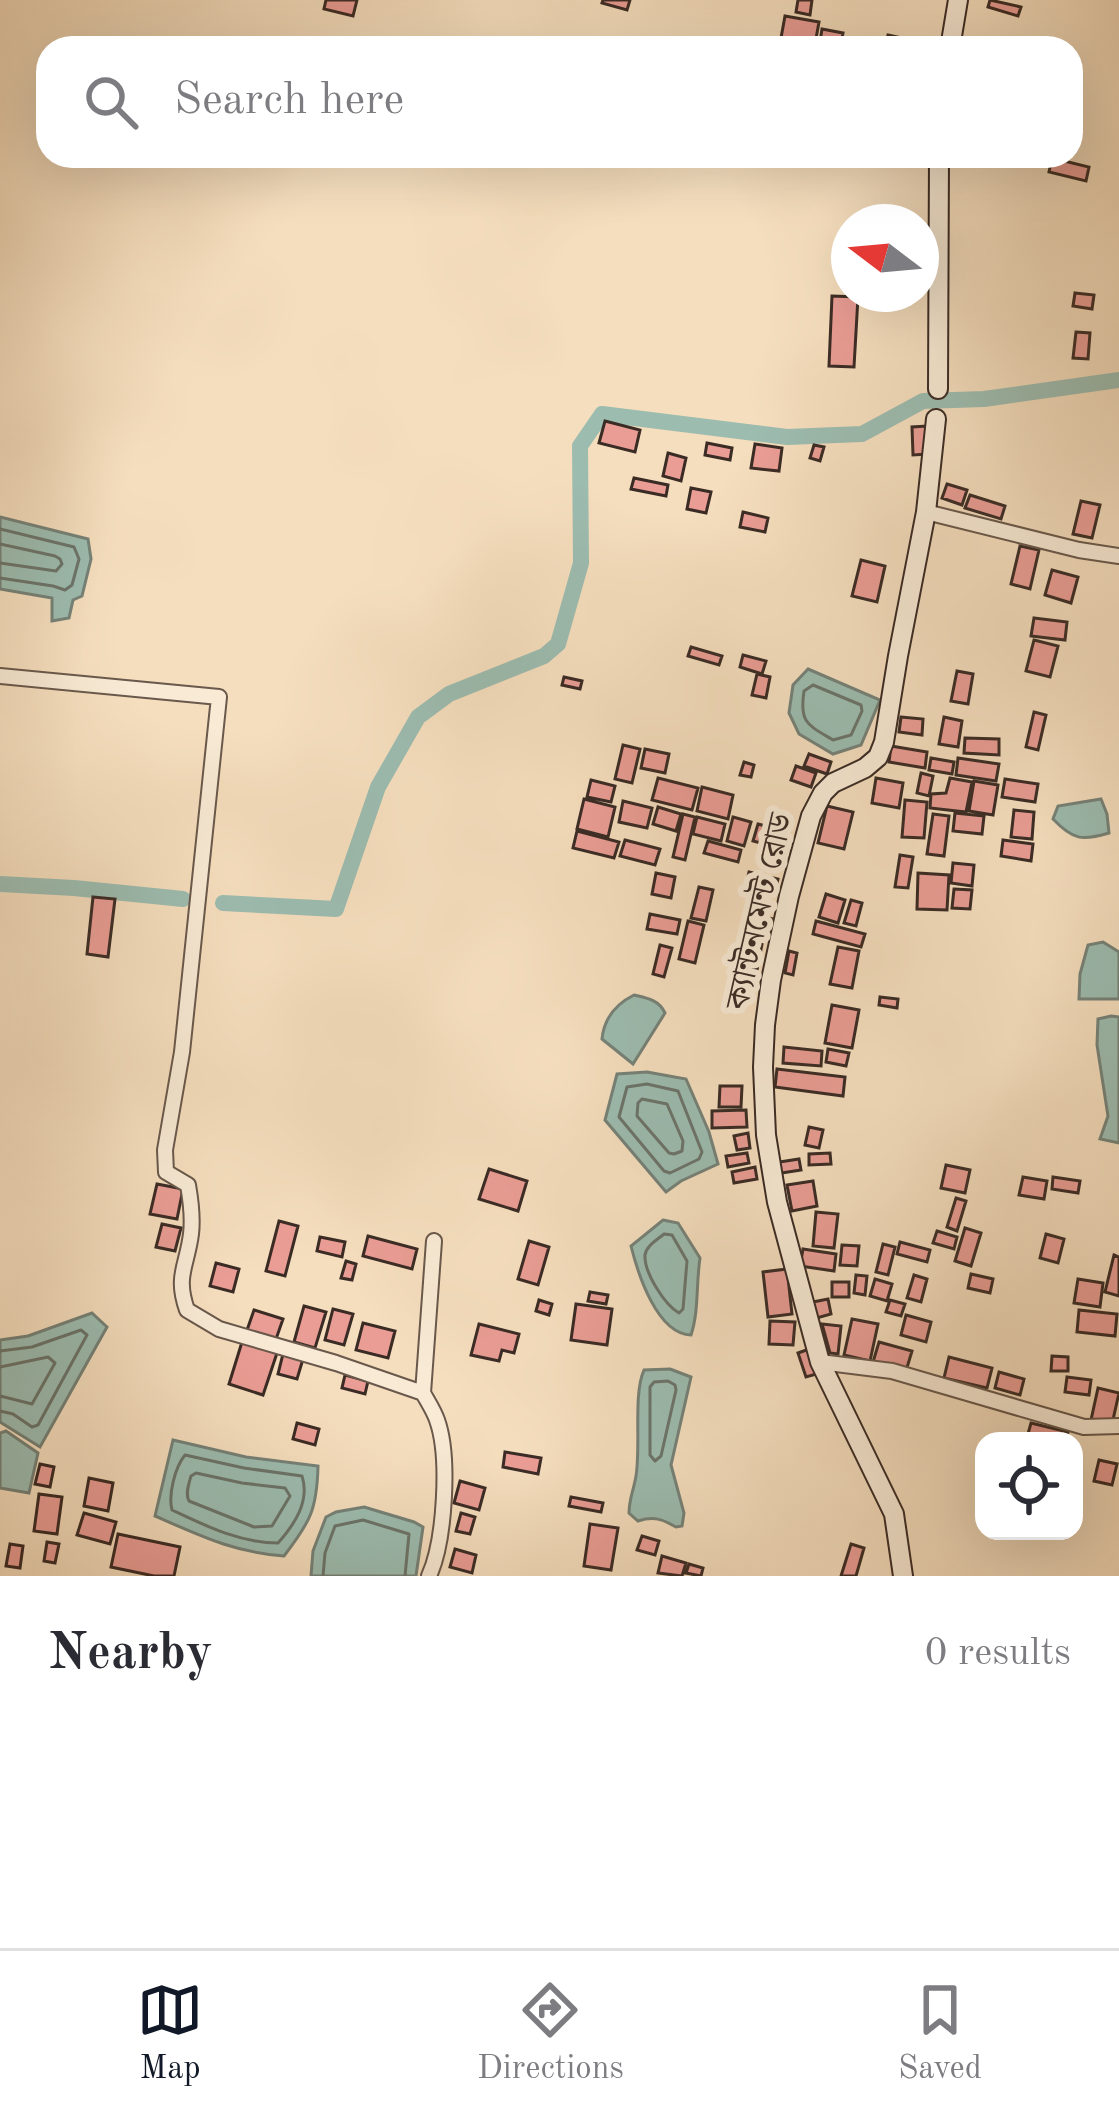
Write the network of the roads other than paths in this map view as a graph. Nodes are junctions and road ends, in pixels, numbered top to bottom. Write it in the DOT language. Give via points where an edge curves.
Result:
graph roads {
  1 [pos="958,0"];
  2 [pos="952,36"];
  3 [pos="939,168"];
  4 [pos="938,389"];
  5 [pos="936,418"];
  6 [pos="926,512"];
  7 [pos="1119,556"];
  8 [pos="0,676"];
  9 [pos="434,1241"];
  10 [pos="820,1362"];
  11 [pos="423,1393"];
  12 [pos="1119,1426"];
  13 [pos="429,1576"];
  14 [pos="903,1576"];
  1 -- 2 [label="main road"];
  3 -- 4 [label="main road"];
  5 -- 6 [label="main road, ক্যান্টনমেন্ট রোড"];
  6 -- 7 [label="street"];
  6 -- 10 [label="main road, ক্যান্টনমেন্ট রোড" via="884,742 865,768 823,793 811,816 765,1024 777,1202"];
  8 -- 11 [label="street" via="219,697 165,1150 166,1172 188,1185 193,1210 179,1287 187,1310 220,1329"];
  9 -- 11 [label="street"];
  10 -- 12 [label="street" via="922,1378 1084,1426"];
  10 -- 14 [label="main road, ক্যান্টনমেন্ট রোড" via="894,1514"];
  11 -- 13 [label="street" via="446,1466"];
}
